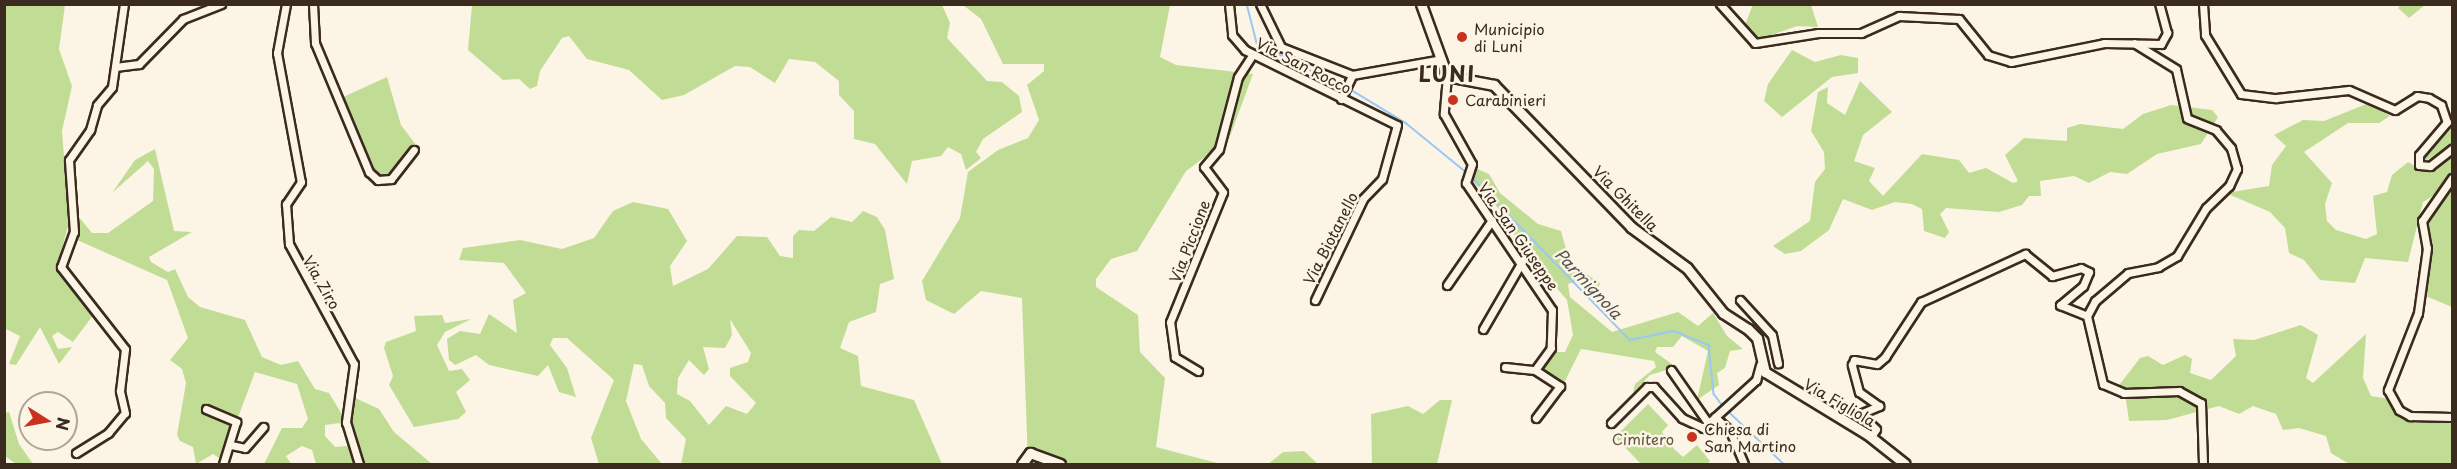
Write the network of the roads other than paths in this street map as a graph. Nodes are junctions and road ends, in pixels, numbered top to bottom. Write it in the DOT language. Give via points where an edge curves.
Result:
graph roads {
  1 [pos="124,4"];
  2 [pos="221,4"];
  3 [pos="286,4"];
  4 [pos="313,4"];
  5 [pos="1229,4"];
  6 [pos="1260,4"];
  7 [pos="1421,4"];
  8 [pos="1720,4"];
  9 [pos="2159,4"];
  10 [pos="2203,4"];
  11 [pos="2134,43"];
  12 [pos="1253,54"];
  13 [pos="1437,60"];
  14 [pos="115,67"];
  15 [pos="1447,76"];
  16 [pos="1351,78"];
  17 [pos="1342,97"];
  18 [pos="1397,125"];
  19 [pos="2452,149"];
  20 [pos="414,150"];
  21 [pos="2452,178"];
  22 [pos="1492,220"];
  23 [pos="1523,260"];
  24 [pos="1447,285"];
  25 [pos="1314,300"];
  26 [pos="1740,300"];
  27 [pos="2086,316"];
  28 [pos="1483,329"];
  29 [pos="1778,363"];
  30 [pos="1760,365"];
  31 [pos="1505,367"];
  32 [pos="1535,370"];
  33 [pos="1671,370"];
  34 [pos="1198,371"];
  35 [pos="1783,374"];
  36 [pos="1782,385"];
  37 [pos="206,409"];
  38 [pos="1715,417"];
  39 [pos="2452,417"];
  40 [pos="1536,418"];
  41 [pos="1611,423"];
  42 [pos="1708,423"];
  43 [pos="263,427"];
  44 [pos="1872,437"];
  45 [pos="231,445"];
  46 [pos="76,453"];
  47 [pos="223,465"];
  48 [pos="359,465"];
  49 [pos="1022,465"];
  50 [pos="1060,465"];
  51 [pos="1744,465"];
  52 [pos="1905,465"];
  53 [pos="2203,465"];
  1 -- 14 [label="street"];
  2 -- 14 [label="street" via="183,19 139,64"];
  3 -- 48 [label="street, Via Ziro" via="277,53 302,182 286,204 289,244 354,364 346,422"];
  4 -- 20 [label="street" via="315,43 369,172 378,180 392,179"];
  5 -- 12 [label="street, Via San Rocco" via="1232,35"];
  6 -- 16 [label="street" via="1281,47"];
  7 -- 13 [label="street"];
  8 -- 11 [label="street" via="1755,43 1818,33 1861,33 1915,15 1959,19 1997,61"];
  9 -- 11 [label="street" via="2164,41"];
  10 -- 19 [label="street" via="2205,35 2241,94 2276,98 2349,90 2395,110 2417,96 2429,98 2441,105 2447,122 2419,154 2419,165 2430,166"];
  11 -- 27 [label="street" via="2176,69 2182,110 2187,118 2217,130 2237,168 2177,256 2158,267 2128,273 2095,301"];
  12 -- 17 [label="street, Via San Rocco"];
  12 -- 34 [label="street, Via Piccione" via="1238,78 1219,149 1204,167 1223,192 1170,321 1175,357"];
  13 -- 15 [label="street"];
  13 -- 16 [label="street"];
  14 -- 46 [label="street" via="112,87 97,105 90,130 69,160 74,232 61,267 125,349 120,391 125,413 108,433"];
  15 -- 22 [label="street, Via San Giuseppe" via="1444,114 1473,169 1467,181"];
  15 -- 30 [label="street, Via Ghitella" via="1481,80 1505,95 1631,227 1687,268 1724,313 1757,338"];
  16 -- 17 [label="street"];
  17 -- 18 [label="street, Via San Rocco"];
  18 -- 25 [label="street, Via Biotanello" via="1382,179 1363,199"];
  21 -- 39 [label="street" via="2422,222 2427,248 2418,313 2388,390 2398,410 2410,416 2430,420"];
  22 -- 23 [label="street, Via San Giuseppe"];
  22 -- 24 [label="street"];
  23 -- 28 [label="street"];
  23 -- 32 [label="street, Via San Giuseppe" via="1545,293 1554,320 1549,354"];
  26 -- 29 [label="street" via="1772,334"];
  27 -- 44 [label="street" via="2060,306 2084,286 2089,272 2081,268 2052,276 2025,254 1946,286 1921,302 1877,364 1854,360 1859,392 1879,406 1860,414 1876,429"];
  27 -- 53 [label="street" via="2103,384 2124,393 2179,391 2201,403"];
  30 -- 36 [label="street, Via Figliola"];
  30 -- 38 [label="street" via="1756,380"];
  31 -- 32 [label="street"];
  32 -- 40 [label="street" via="1560,386"];
  33 -- 42 [label="street"];
  35 -- 36 [label="street"];
  36 -- 44 [label="street, Via Figliola"];
  37 -- 45 [label="street" via="234,420"];
  38 -- 42 [label="street"];
  38 -- 51 [label="street" via="1730,431"];
  41 -- 42 [label="street" via="1650,387 1687,422 1703,428"];
  43 -- 45 [label="street" via="245,448"];
  44 -- 52 [label="street, Via Figliola"];
  45 -- 47 [label="street"];
  49 -- 50 [label="street" via="1030,453"];
}
